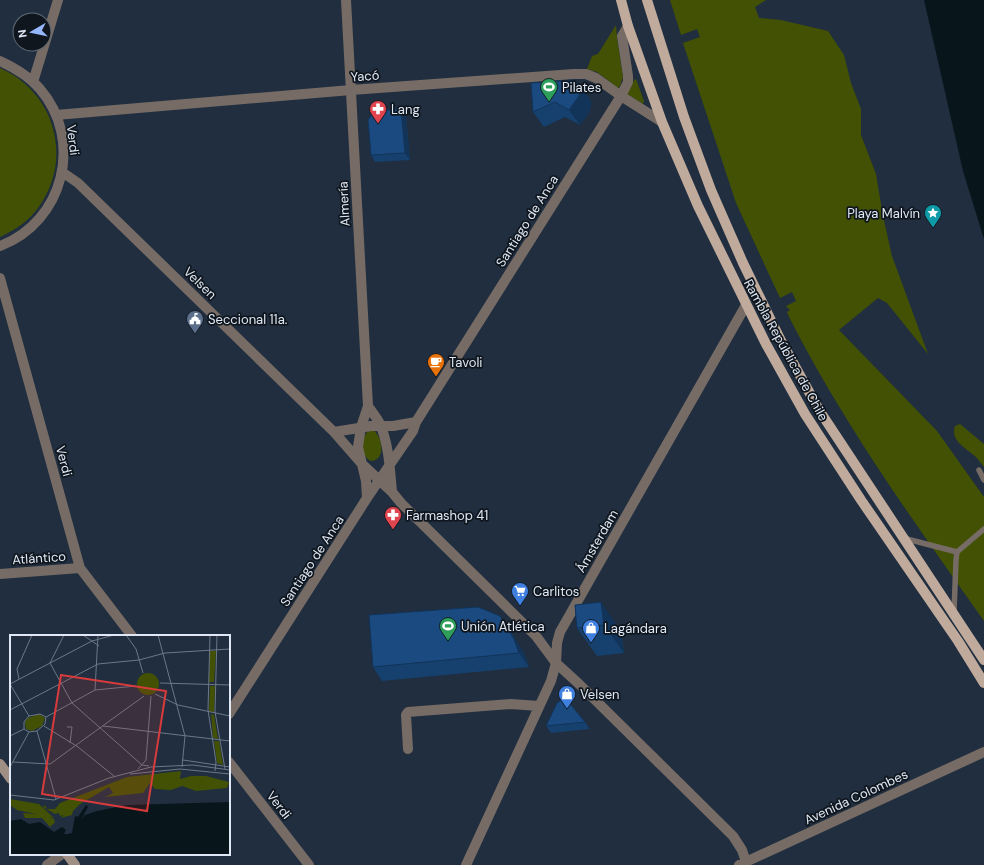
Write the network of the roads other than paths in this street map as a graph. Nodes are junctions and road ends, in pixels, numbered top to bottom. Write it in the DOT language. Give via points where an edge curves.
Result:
graph roads {
  1 [pos="58,0"];
  2 [pos="346,0"];
  3 [pos="621,0"];
  4 [pos="646,0"];
  5 [pos="628,26"];
  6 [pos="0,61"];
  7 [pos="33,82"];
  8 [pos="351,90"];
  9 [pos="621,96"];
  10 [pos="56,115"];
  11 [pos="662,122"];
  12 [pos="62,172"];
  13 [pos="0,246"];
  14 [pos="0,278"];
  15 [pos="746,305"];
  16 [pos="368,406"];
  17 [pos="416,422"];
  18 [pos="380,425"];
  19 [pos="361,427"];
  20 [pos="334,432"];
  21 [pos="362,464"];
  22 [pos="389,466"];
  23 [pos="979,470"];
  24 [pos="379,480"];
  25 [pos="984,480"];
  26 [pos="392,492"];
  27 [pos="367,498"];
  28 [pos="984,529"];
  29 [pos="902,537"];
  30 [pos="957,552"];
  31 [pos="80,568"];
  32 [pos="0,574"];
  33 [pos="954,614"];
  34 [pos="131,635"];
  35 [pos="984,660"];
  36 [pos="556,663"];
  37 [pos="984,683"];
  38 [pos="539,706"];
  39 [pos="230,712"];
  40 [pos="408,749"];
  41 [pos="984,752"];
  42 [pos="230,763"];
  43 [pos="0,764"];
  44 [pos="10,778"];
  45 [pos="61,855"];
  46 [pos="67,855"];
  47 [pos="744,864"];
  48 [pos="47,865"];
  49 [pos="75,865"];
  50 [pos="309,865"];
  51 [pos="466,865"];
  1 -- 7 [label="street"];
  2 -- 8 [label="street, Almería"];
  3 -- 5 [label="main road, Rambla República de Chile"];
  4 -- 29 [label="main road, Rambla República de Chile" via="684,117 711,190 743,263 819,410"];
  5 -- 9 [label="street, Santiago de Anca" via="622,36 628,82"];
  5 -- 11 [label="main road, Rambla República de Chile"];
  6 -- 7 [label="street, Verdi"];
  7 -- 10 [label="street, Verdi"];
  8 -- 9 [label="street, Yacó" via="586,74"];
  8 -- 10 [label="street, Yacó"];
  8 -- 16 [label="street, Almería"];
  9 -- 11 [label="street, Yacó"];
  9 -- 17 [label="street, Santiago de Anca"];
  10 -- 12 [label="street, Verdi" via="62,133"];
  11 -- 15 [label="main road, Rambla República de Chile" via="698,206"];
  12 -- 13 [label="street, Verdi" via="55,195 38,221 24,233"];
  12 -- 20 [label="street, Velsen" via="78,183"];
  14 -- 31 [label="street, Verdi"];
  15 -- 36 [label="street, Ámsterdam" via="560,632"];
  15 -- 37 [label="main road, Rambla República de Chile" via="805,414"];
  16 -- 18 [label="street, Almería"];
  16 -- 19 [label="street, Almería"];
  17 -- 18 [label="street" via="393,426"];
  17 -- 22 [label="street, Santiago de Anca" via="413,431"];
  18 -- 19 [label="street"];
  18 -- 22 [label="street, Almería"];
  19 -- 20 [label="street"];
  19 -- 21 [label="street, Almería" via="358,447"];
  20 -- 21 [label="street, Velsen"];
  21 -- 24 [label="street, Velsen"];
  21 -- 27 [label="street, Almería"];
  22 -- 24 [label="street, Santiago de Anca"];
  22 -- 26 [label="street, Almería"];
  23 -- 25 [label="lane"];
  24 -- 26 [label="street, Velsen"];
  24 -- 27 [label="street, Santiago de Anca"];
  26 -- 36 [label="street, Velsen" via="536,636"];
  27 -- 39 [label="street, Santiago de Anca"];
  28 -- 30 [label="lane"];
  29 -- 30 [label="lane"];
  29 -- 33 [label="main road, Rambla República de Chile"];
  30 -- 33 [label="lane"];
  31 -- 32 [label="street, Atlántico"];
  31 -- 34 [label="street, Verdi"];
  33 -- 35 [label="main road, Rambla República de Chile"];
  36 -- 38 [label="street, Ámsterdam"];
  36 -- 47 [label="street, Velsen" via="733,836 742,850"];
  38 -- 40 [label="street" via="511,704 408,712"];
  38 -- 51 [label="street, Ámsterdam"];
  41 -- 47 [label="street, Avenida Colombes"];
  42 -- 50 [label="street, Verdi"];
  43 -- 44 [label="main road"];
  45 -- 48 [label="street"];
  46 -- 49 [label="main road"];
}
